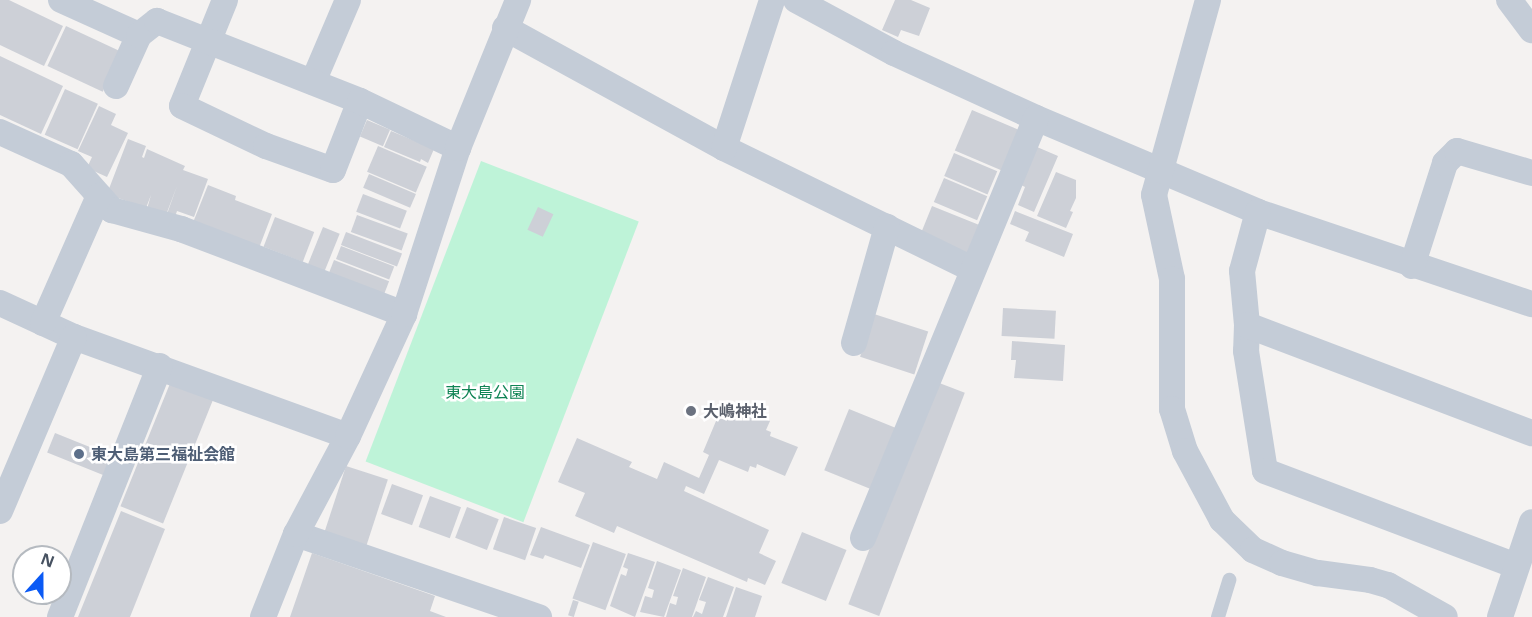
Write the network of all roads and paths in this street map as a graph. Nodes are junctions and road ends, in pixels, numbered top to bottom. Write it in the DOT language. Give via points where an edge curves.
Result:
graph roads {
  1 [pos="61,0"];
  2 [pos="225,0"];
  3 [pos="348,0"];
  4 [pos="518,0"];
  5 [pos="772,0"];
  6 [pos="795,0"];
  7 [pos="1208,0"];
  8 [pos="1509,0"];
  9 [pos="505,28"];
  10 [pos="1532,30"];
  11 [pos="139,35"];
  12 [pos="209,42"];
  13 [pos="314,82"];
  14 [pos="116,86"];
  15 [pos="360,101"];
  16 [pos="1035,118"];
  17 [pos="0,132"];
  18 [pos="458,148"];
  19 [pos="724,148"];
  20 [pos="1160,170"];
  21 [pos="1532,173"];
  22 [pos="99,196"];
  23 [pos="1257,212"];
  24 [pos="887,227"];
  25 [pos="1412,266"];
  26 [pos="972,269"];
  27 [pos="1531,302"];
  28 [pos="0,303"];
  29 [pos="404,314"];
  30 [pos="43,323"];
  31 [pos="1247,325"];
  32 [pos="74,337"];
  33 [pos="854,343"];
  34 [pos="160,366"];
  35 [pos="1532,433"];
  36 [pos="348,436"];
  37 [pos="0,511"];
  38 [pos="1532,522"];
  39 [pos="296,534"];
  40 [pos="863,538"];
  41 [pos="1517,566"];
  42 [pos="1229,580"];
  43 [pos="60,617"];
  44 [pos="263,617"];
  45 [pos="539,617"];
  46 [pos="1218,617"];
  47 [pos="1445,617"];
  48 [pos="1500,617"];
  1 -- 11 [label="street"];
  2 -- 12 [label="street"];
  3 -- 13 [label="street"];
  4 -- 9 [label="street"];
  5 -- 19 [label="street"];
  6 -- 16 [label="street" via="894,53"];
  7 -- 20 [label="street"];
  8 -- 10 [label="street"];
  9 -- 18 [label="street"];
  9 -- 19 [label="street"];
  11 -- 12 [label="street" via="157,21"];
  11 -- 14 [label="street"];
  12 -- 13 [label="street"];
  12 -- 15 [label="street" via="182,106 266,146 333,170"];
  13 -- 15 [label="street"];
  15 -- 18 [label="street"];
  16 -- 20 [label="street"];
  16 -- 26 [label="street"];
  17 -- 22 [label="street" via="71,164"];
  18 -- 29 [label="street"];
  19 -- 24 [label="street"];
  20 -- 23 [label="street"];
  20 -- 47 [label="street" via="1154,195 1172,279 1172,409 1185,451 1222,520 1253,550 1282,563 1388,585"];
  21 -- 25 [label="street" via="1457,151 1445,163"];
  22 -- 29 [label="street" via="112,210 181,229"];
  22 -- 30 [label="street"];
  23 -- 25 [label="street"];
  23 -- 31 [label="street" via="1242,272"];
  24 -- 26 [label="street"];
  24 -- 33 [label="street"];
  25 -- 27 [label="street"];
  26 -- 40 [label="street"];
  28 -- 30 [label="street"];
  29 -- 36 [label="street"];
  30 -- 32 [label="street"];
  31 -- 35 [label="street"];
  31 -- 41 [label="street" via="1246,351 1265,471"];
  32 -- 34 [label="street"];
  32 -- 37 [label="street"];
  34 -- 36 [label="street"];
  34 -- 43 [label="street"];
  36 -- 39 [label="street"];
  38 -- 41 [label="street"];
  39 -- 44 [label="street"];
  39 -- 45 [label="street"];
  41 -- 48 [label="street"];
  42 -- 46 [label="lane"];
}
